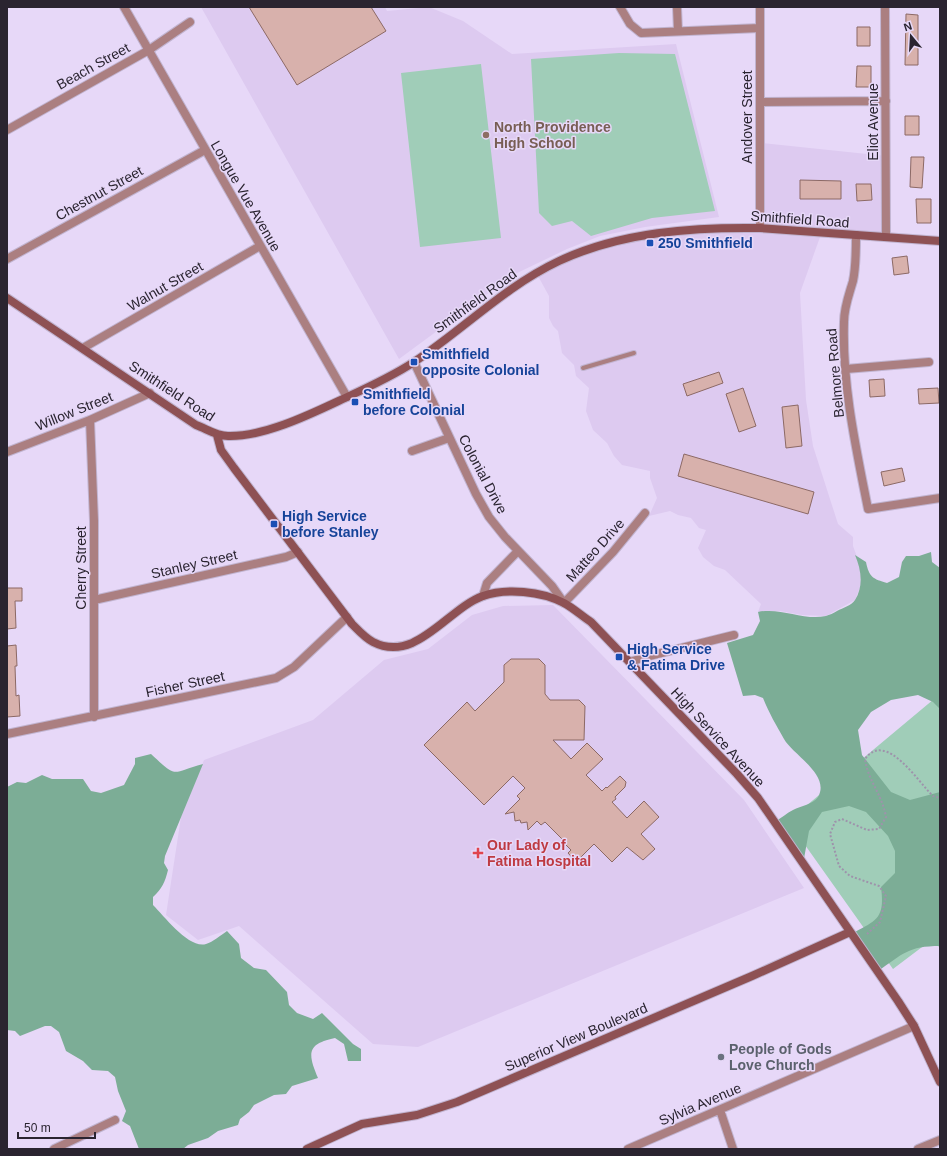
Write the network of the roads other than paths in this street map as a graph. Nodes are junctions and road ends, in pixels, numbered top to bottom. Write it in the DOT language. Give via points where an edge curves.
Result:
graph roads {
  1 [pos="124,7"];
  2 [pos="620,7"];
  3 [pos="677,7"];
  4 [pos="760,7"];
  5 [pos="885,7"];
  6 [pos="190,22"];
  7 [pos="760,28"];
  8 [pos="678,31"];
  9 [pos="149,50"];
  10 [pos="886,101"];
  11 [pos="760,102"];
  12 [pos="7,130"];
  13 [pos="205,150"];
  14 [pos="760,228"];
  15 [pos="856,236"];
  16 [pos="886,236"];
  17 [pos="940,241"];
  18 [pos="260,246"];
  19 [pos="7,259"];
  20 [pos="7,298"];
  21 [pos="83,348"];
  22 [pos="634,353"];
  23 [pos="414,362"];
  24 [pos="929,362"];
  25 [pos="583,368"];
  26 [pos="846,369"];
  27 [pos="150,393"];
  28 [pos="347,397"];
  29 [pos="90,420"];
  30 [pos="217,435"];
  31 [pos="449,438"];
  32 [pos="412,451"];
  33 [pos="7,452"];
  34 [pos="940,498"];
  35 [pos="644,513"];
  36 [pos="518,551"];
  37 [pos="298,552"];
  38 [pos="483,596"];
  39 [pos="94,600"];
  40 [pos="564,602"];
  41 [pos="347,617"];
  42 [pos="734,635"];
  43 [pos="630,662"];
  44 [pos="94,717"];
  45 [pos="7,734"];
  46 [pos="850,932"];
  47 [pos="914,1026"];
  48 [pos="940,1082"];
  49 [pos="720,1110"];
  50 [pos="116,1120"];
  51 [pos="940,1140"];
  52 [pos="54,1149"];
  53 [pos="307,1149"];
  54 [pos="628,1149"];
  55 [pos="733,1149"];
  56 [pos="918,1149"];
  1 -- 9 [label="street, Longue Vue Avenue"];
  2 -- 8 [label="street" via="638,32"];
  3 -- 8 [label="street"];
  4 -- 7 [label="street, Andover Street"];
  5 -- 10 [label="street, Eliot Avenue"];
  6 -- 9 [label="street, Beach Street"];
  7 -- 8 [label="street"];
  7 -- 11 [label="street, Andover Street"];
  9 -- 12 [label="street, Beach Street"];
  9 -- 13 [label="street, Longue Vue Avenue"];
  10 -- 11 [label="street"];
  10 -- 16 [label="street, Eliot Avenue"];
  11 -- 14 [label="street, Andover Street"];
  13 -- 18 [label="street, Longue Vue Avenue"];
  13 -- 19 [label="street, Chestnut Street"];
  14 -- 15 [label="main road, Smithfield Road"];
  14 -- 23 [label="main road, Smithfield Road" via="668,232 599,246 560,261 500,296"];
  15 -- 16 [label="main road, Smithfield Road"];
  15 -- 26 [label="street, Belmore Road" via="853,280 844,312"];
  16 -- 17 [label="main road, Smithfield Road"];
  18 -- 21 [label="street, Walnut Street"];
  18 -- 28 [label="street, Longue Vue Avenue"];
  20 -- 21 [label="main road, Smithfield Road"];
  21 -- 27 [label="main road, Smithfield Road"];
  22 -- 25 [label="lane"];
  23 -- 28 [label="main road, Smithfield Road"];
  23 -- 31 [label="street, Colonial Drive"];
  24 -- 26 [label="street"];
  26 -- 34 [label="street, Belmore Road" via="854,438 868,509"];
  27 -- 29 [label="street, Willow Street"];
  27 -- 30 [label="main road, Smithfield Road"];
  28 -- 30 [label="main road, Smithfield Road" via="278,426 238,435"];
  29 -- 33 [label="street, Willow Street"];
  29 -- 39 [label="street, Cherry Street"];
  30 -- 37 [label="main road, High Service Avenue" via="221,450"];
  31 -- 32 [label="street"];
  31 -- 36 [label="street, Colonial Drive" via="489,517"];
  35 -- 40 [label="street, Matteo Drive" via="613,552"];
  36 -- 38 [label="street" via="487,583"];
  36 -- 40 [label="street, Colonial Drive"];
  37 -- 39 [label="street, Stanley Street" via="278,559"];
  37 -- 41 [label="main road, High Service Avenue"];
  38 -- 40 [label="main road, High Service Avenue" via="516,592 542,595"];
  38 -- 41 [label="main road, High Service Avenue" via="464,606 417,641 394,647 373,642"];
  39 -- 44 [label="street, Cherry Street"];
  40 -- 43 [label="main road, High Service Avenue" via="591,622"];
  41 -- 44 [label="street, Fisher Street" via="294,666 276,678"];
  42 -- 43 [label="street"];
  43 -- 46 [label="main road, High Service Avenue" via="758,798"];
  44 -- 45 [label="street, Fisher Street"];
  46 -- 47 [label="main road, High Service Avenue"];
  46 -- 53 [label="main road, Superior View Boulevard" via="456,1102 417,1115 362,1124"];
  47 -- 48 [label="main road, High Service Avenue"];
  47 -- 49 [label="street, Sylvia Avenue"];
  49 -- 54 [label="street, Sylvia Avenue"];
  49 -- 55 [label="street"];
  50 -- 52 [label="street"];
  51 -- 56 [label="street"];
}
